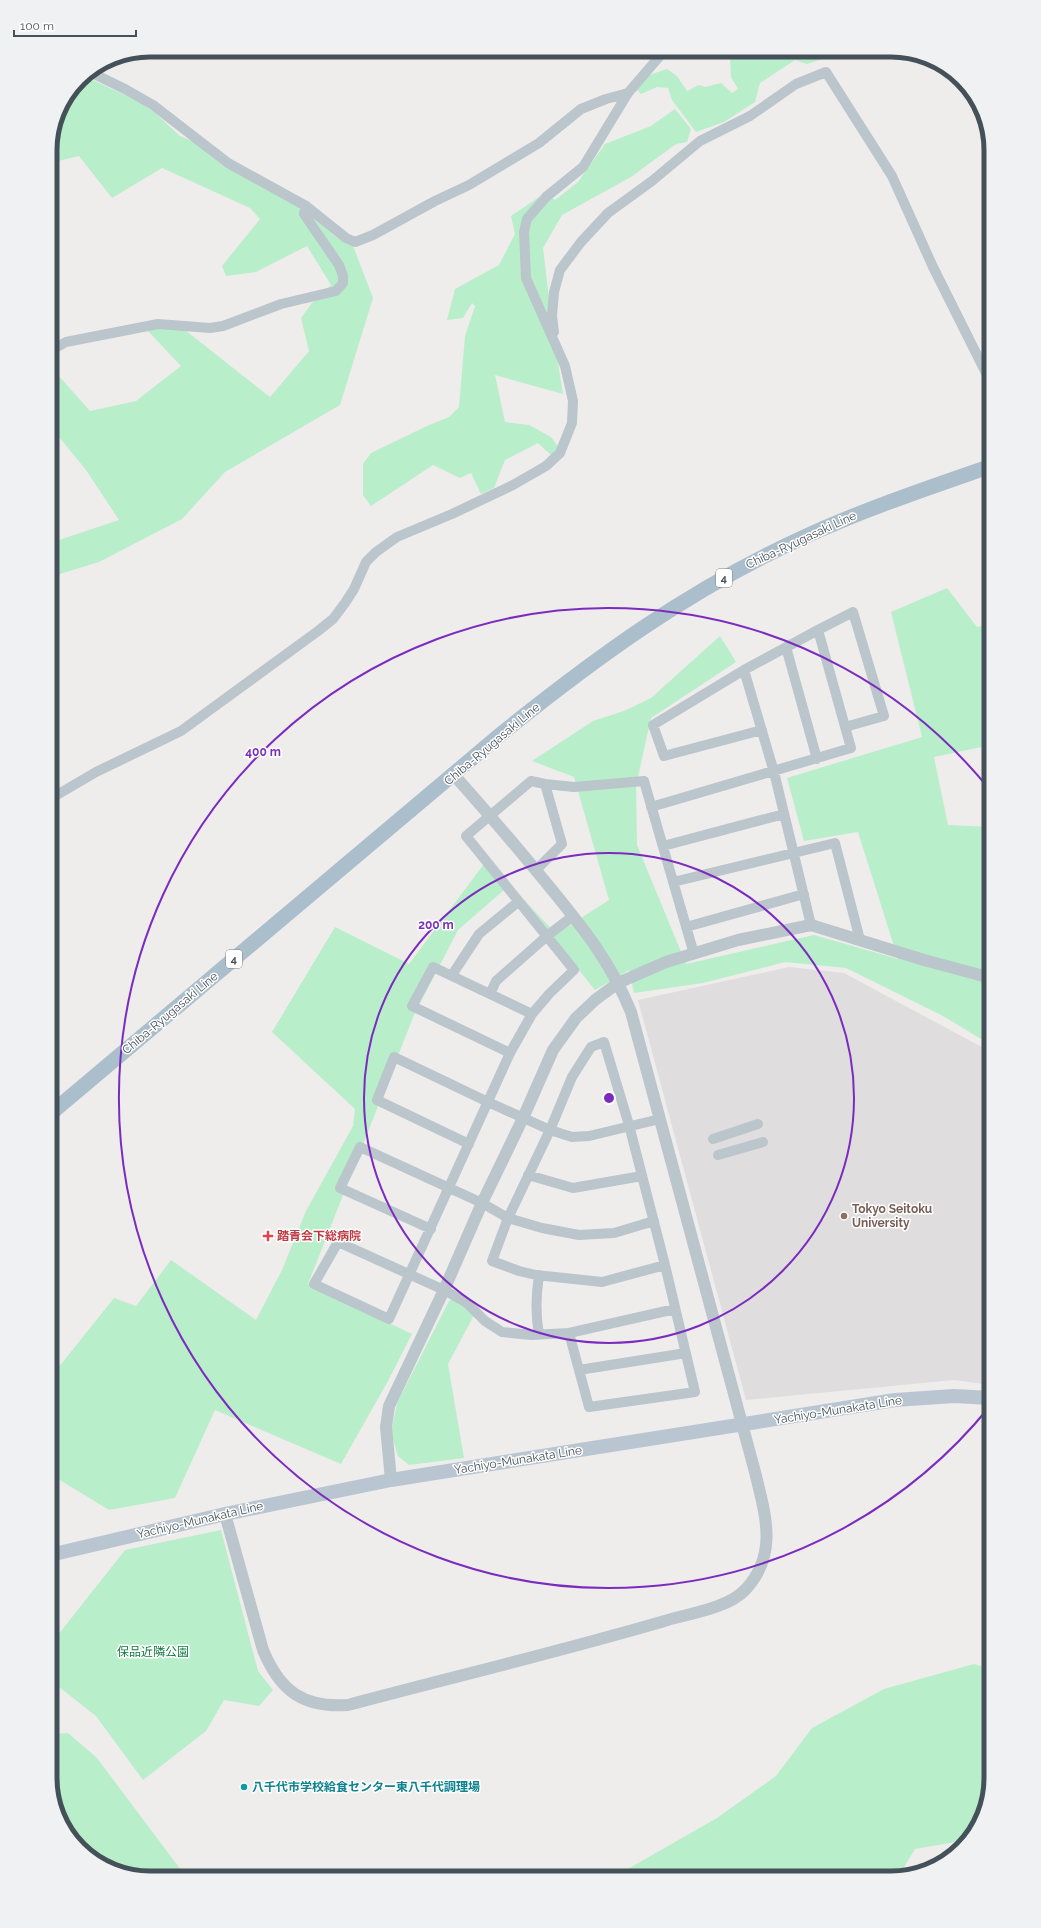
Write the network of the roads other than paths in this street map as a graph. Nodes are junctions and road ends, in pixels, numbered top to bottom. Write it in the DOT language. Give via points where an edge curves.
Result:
graph roads {
  1 [pos="659,57"];
  2 [pos="96,75"];
  3 [pos="628,93"];
  4 [pos="306,206"];
  5 [pos="556,344"];
  6 [pos="57,347"];
  7 [pos="984,369"];
  8 [pos="984,468"];
  9 [pos="818,630"];
  10 [pos="786,647"];
  11 [pos="744,670"];
  12 [pos="845,727"];
  13 [pos="762,730"];
  14 [pos="816,759"];
  15 [pos="774,772"];
  16 [pos="454,775"];
  17 [pos="545,784"];
  18 [pos="57,795"];
  19 [pos="651,807"];
  20 [pos="784,814"];
  21 [pos="491,816"];
  22 [pos="663,846"];
  23 [pos="794,854"];
  24 [pos="536,870"];
  25 [pos="673,882"];
  26 [pos="804,894"];
  27 [pos="518,902"];
  28 [pos="573,916"];
  29 [pos="811,925"];
  30 [pos="686,927"];
  31 [pos="546,936"];
  32 [pos="860,940"];
  33 [pos="694,954"];
  34 [pos="452,975"];
  35 [pos="984,976"];
  36 [pos="618,983"];
  37 [pos="490,994"];
  38 [pos="532,1014"];
  39 [pos="510,1054"];
  40 [pos="488,1102"];
  41 [pos="57,1108"];
  42 [pos="523,1118"];
  43 [pos="660,1118"];
  44 [pos="758,1124"];
  45 [pos="629,1126"];
  46 [pos="550,1130"];
  47 [pos="714,1139"];
  48 [pos="763,1142"];
  49 [pos="469,1144"];
  50 [pos="718,1155"];
  51 [pos="528,1175"];
  52 [pos="642,1176"];
  53 [pos="449,1188"];
  54 [pos="482,1203"];
  55 [pos="508,1218"];
  56 [pos="654,1221"];
  57 [pos="431,1229"];
  58 [pos="665,1265"];
  59 [pos="539,1275"];
  60 [pos="410,1276"];
  61 [pos="444,1290"];
  62 [pos="675,1309"];
  63 [pos="569,1333"];
  64 [pos="539,1334"];
  65 [pos="686,1353"];
  66 [pos="579,1370"];
  67 [pos="984,1398"];
  68 [pos="742,1425"];
  69 [pos="392,1480"];
  70 [pos="225,1514"];
  71 [pos="57,1552"];
  1 -- 3 [label="street"];
  2 -- 4 [label="street" via="152,105 228,163"];
  3 -- 4 [label="street" via="581,109 539,144 489,174 362,240 355,242 346,238"];
  3 -- 5 [label="street" via="584,167 546,197 527,219 524,232 526,278"];
  4 -- 6 [label="street" via="304,214 339,265 343,276 343,284 336,291 281,304 219,327 158,324 66,342"];
  5 -- 7 [label="street" via="552,316 554,292 560,270 608,213 700,141 750,116 796,84 826,72 892,176 933,267"];
  5 -- 18 [label="street" via="565,366 573,401 572,423 560,453 546,466 513,485 397,537 366,562 345,603 333,619 318,631 181,731 96,772"];
  8 -- 16 [label="main road, Chiba-Ryugasaki Line / 4" via="851,516 779,549 696,593 641,628 566,682"];
  9 -- 10 [label="street"];
  9 -- 12 [label="street"];
  9 -- 12 [label="street" via="853,612 884,716"];
  10 -- 11 [label="street"];
  10 -- 14 [label="street"];
  11 -- 13 [label="street"];
  11 -- 13 [label="street" via="653,725 664,756"];
  12 -- 14 [label="street" via="851,748"];
  13 -- 15 [label="street"];
  14 -- 15 [label="street"];
  15 -- 19 [label="street"];
  15 -- 20 [label="street"];
  16 -- 21 [label="street"];
  16 -- 41 [label="main road, Chiba-Ryugasaki Line / 4"];
  17 -- 19 [label="street" via="574,787 644,781"];
  17 -- 21 [label="street" via="531,782"];
  17 -- 24 [label="street" via="562,844"];
  19 -- 22 [label="street"];
  20 -- 22 [label="street"];
  20 -- 23 [label="street"];
  21 -- 24 [label="street"];
  21 -- 27 [label="street" via="466,836"];
  22 -- 25 [label="street"];
  23 -- 25 [label="street"];
  23 -- 26 [label="street"];
  23 -- 32 [label="street" via="835,843"];
  24 -- 28 [label="street"];
  25 -- 30 [label="street"];
  26 -- 29 [label="street"];
  26 -- 30 [label="street"];
  27 -- 31 [label="street"];
  27 -- 34 [label="street" via="479,934"];
  28 -- 31 [label="street"];
  28 -- 36 [label="street" via="594,943"];
  29 -- 32 [label="street"];
  29 -- 33 [label="street" via="738,940"];
  30 -- 33 [label="street"];
  31 -- 37 [label="street" via="496,981"];
  31 -- 38 [label="street" via="574,970"];
  32 -- 35 [label="street"];
  33 -- 36 [label="street" via="666,962"];
  34 -- 37 [label="street"];
  34 -- 39 [label="street" via="433,967 412,1006"];
  36 -- 42 [label="street" via="595,1000 562,1036 553,1050"];
  36 -- 43 [label="street" via="634,1024"];
  37 -- 38 [label="street"];
  38 -- 39 [label="street"];
  39 -- 40 [label="street"];
  40 -- 42 [label="street"];
  40 -- 49 [label="street"];
  40 -- 49 [label="street" via="394,1057 377,1100"];
  42 -- 46 [label="street"];
  42 -- 54 [label="street"];
  43 -- 45 [label="street"];
  43 -- 68 [label="street"];
  44 -- 47 [label="street"];
  45 -- 46 [label="street" via="589,1136 572,1137"];
  45 -- 46 [label="street" via="604,1042 591,1048 572,1077"];
  45 -- 52 [label="street"];
  46 -- 51 [label="street"];
  48 -- 50 [label="street"];
  49 -- 53 [label="street"];
  51 -- 52 [label="street" via="573,1188"];
  51 -- 55 [label="street"];
  52 -- 56 [label="street"];
  53 -- 54 [label="street"];
  53 -- 57 [label="street"];
  53 -- 57 [label="street" via="360,1147 340,1188"];
  54 -- 55 [label="street"];
  54 -- 61 [label="street"];
  55 -- 56 [label="street" via="579,1236 614,1233"];
  55 -- 59 [label="street" via="492,1261"];
  56 -- 58 [label="street"];
  57 -- 60 [label="street"];
  58 -- 59 [label="street" via="602,1282"];
  58 -- 62 [label="street"];
  59 -- 64 [label="street" via="536,1305"];
  60 -- 60 [label="street" via="338,1242 314,1284 389,1319"];
  60 -- 61 [label="street"];
  61 -- 64 [label="street" via="467,1303 502,1332"];
  61 -- 69 [label="street" via="389,1406 386,1427"];
  62 -- 63 [label="street"];
  62 -- 65 [label="street"];
  63 -- 64 [label="street"];
  63 -- 66 [label="street"];
  65 -- 66 [label="street"];
  65 -- 66 [label="street" via="695,1392 589,1408"];
  67 -- 68 [label="main road, Yachiyo-Munakata Line" via="954,1396 894,1400"];
  68 -- 69 [label="main road, Yachiyo-Munakata Line"];
  68 -- 70 [label="street" via="767,1519 767,1539 765,1555 759,1570 745,1590 731,1601 348,1705 331,1706 305,1699 275,1676 263,1650"];
  69 -- 70 [label="main road, Yachiyo-Munakata Line"];
  70 -- 71 [label="main road, Yachiyo-Munakata Line"];
}
